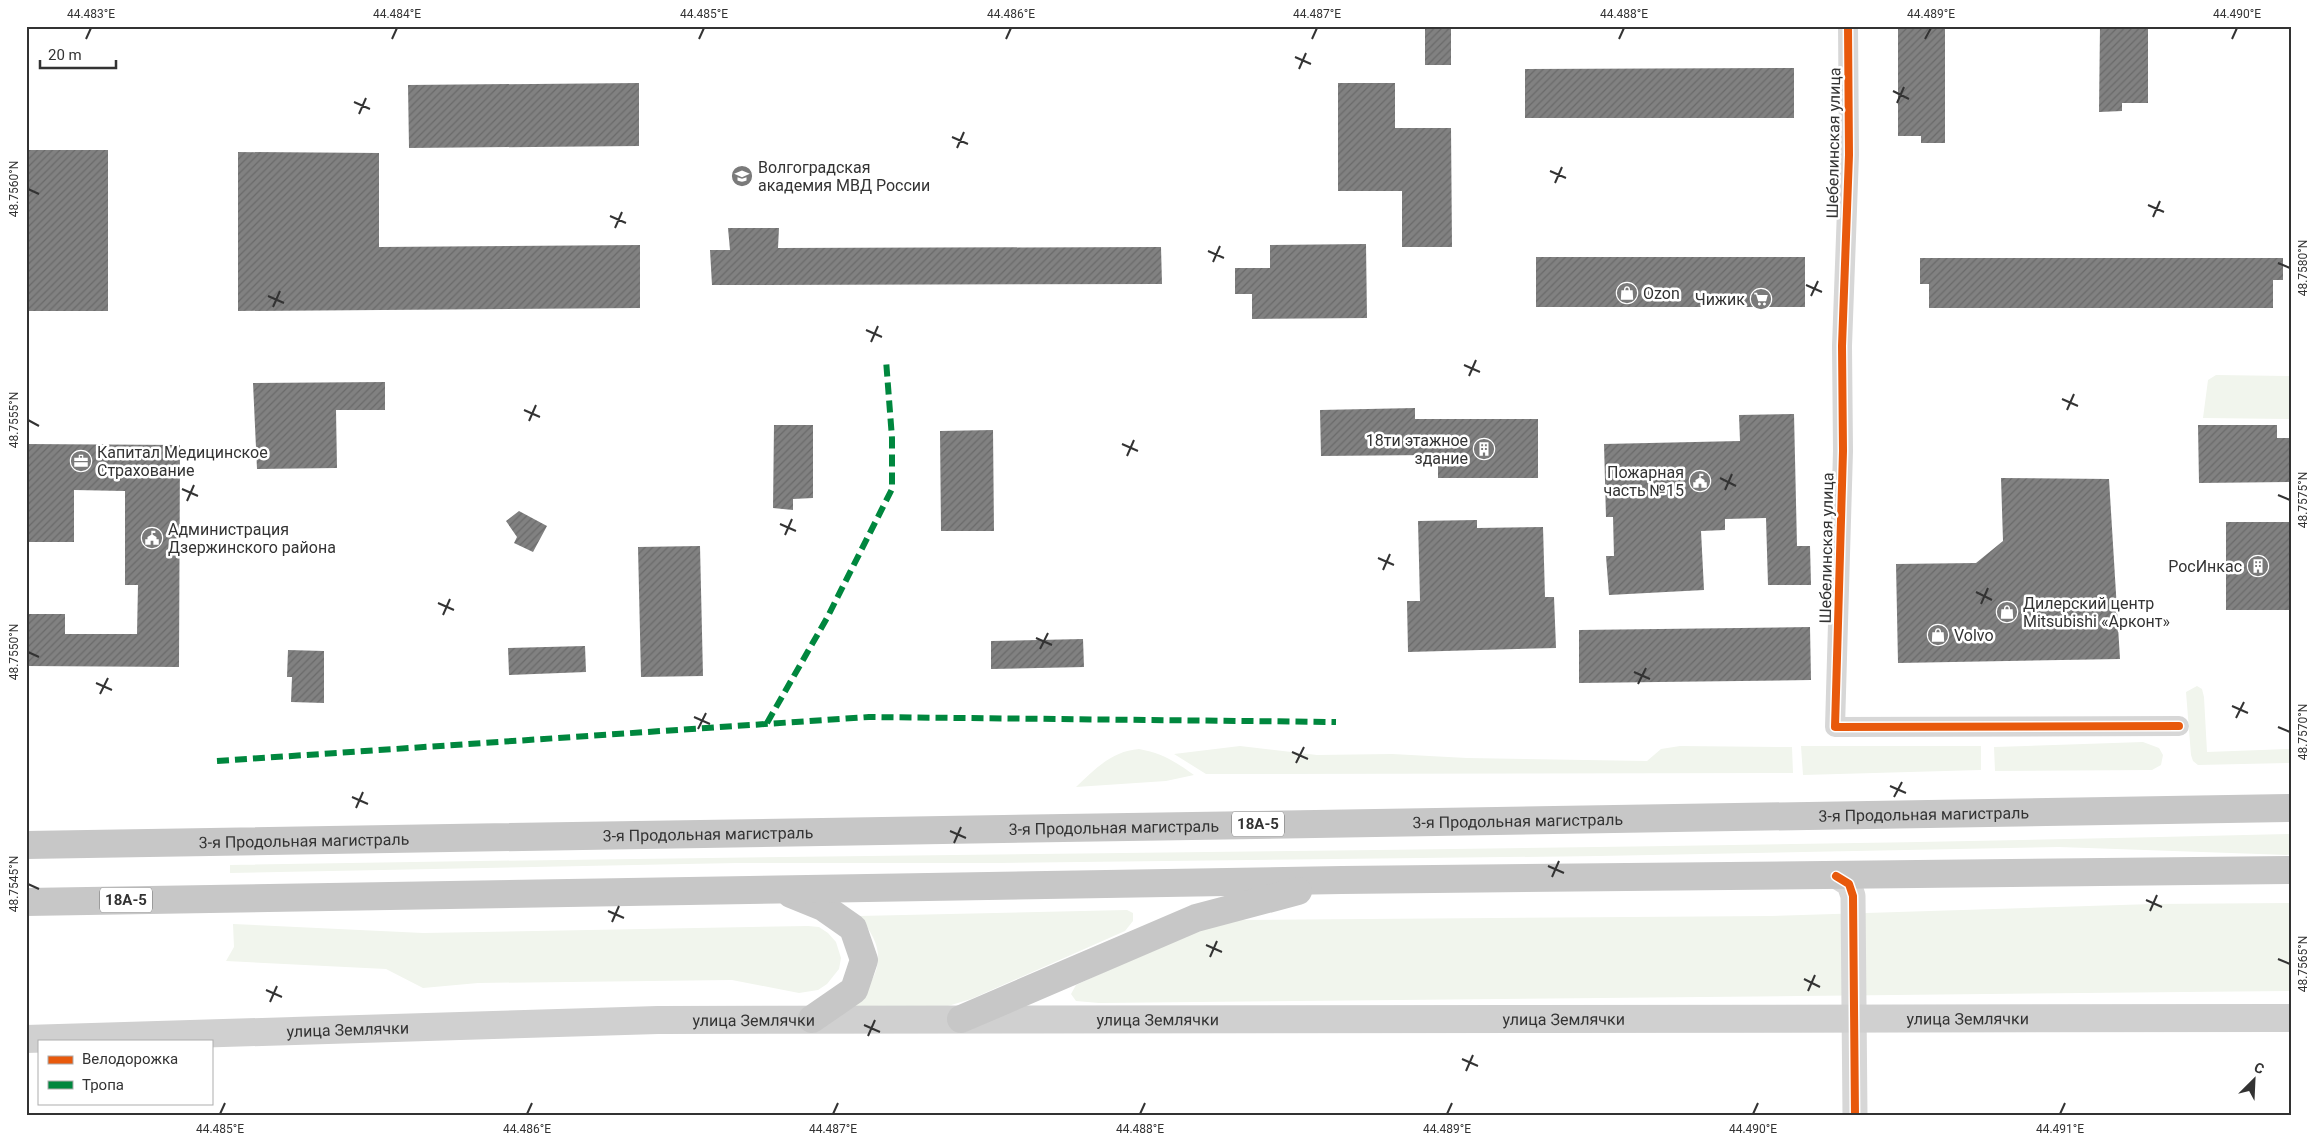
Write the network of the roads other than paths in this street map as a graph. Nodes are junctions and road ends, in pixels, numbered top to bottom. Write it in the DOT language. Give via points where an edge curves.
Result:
graph roads {
  1 [pos="1848,26"];
  2 [pos="2179,726"];
  3 [pos="2291,808"];
  4 [pos="26,845"];
  5 [pos="2291,870"];
  6 [pos="1836,876"];
  7 [pos="1342,880"];
  8 [pos="778,890"];
  9 [pos="26,902"];
  10 [pos="961,1018"];
  11 [pos="1853,1018"];
  12 [pos="2291,1018"];
  13 [pos="812,1019"];
  14 [pos="26,1039"];
  15 [pos="1855,1116"];
  1 -- 2 [label="street, Шебелинская улица" via="1849,155 1842,346 1843,451 1836,727"];
  3 -- 4 [label="highway, 3-я Продольная магистраль / 18А-5"];
  5 -- 6 [label="highway, 18А-5"];
  6 -- 7 [label="highway, 18А-5"];
  6 -- 11 [label="street" via="1849,884 1853,896"];
  7 -- 8 [label="highway, 18А-5"];
  7 -- 10 [label="highway" via="1196,918"];
  8 -- 9 [label="highway, 18А-5"];
  8 -- 13 [label="highway" via="822,907 853,928 864,960 854,990"];
  10 -- 11 [label="main road, улица Землячки"];
  10 -- 13 [label="main road, улица Землячки"];
  11 -- 12 [label="main road, улица Землячки"];
  11 -- 15 [label="street"];
  13 -- 14 [label="main road, улица Землячки" via="586,1021"];
}
